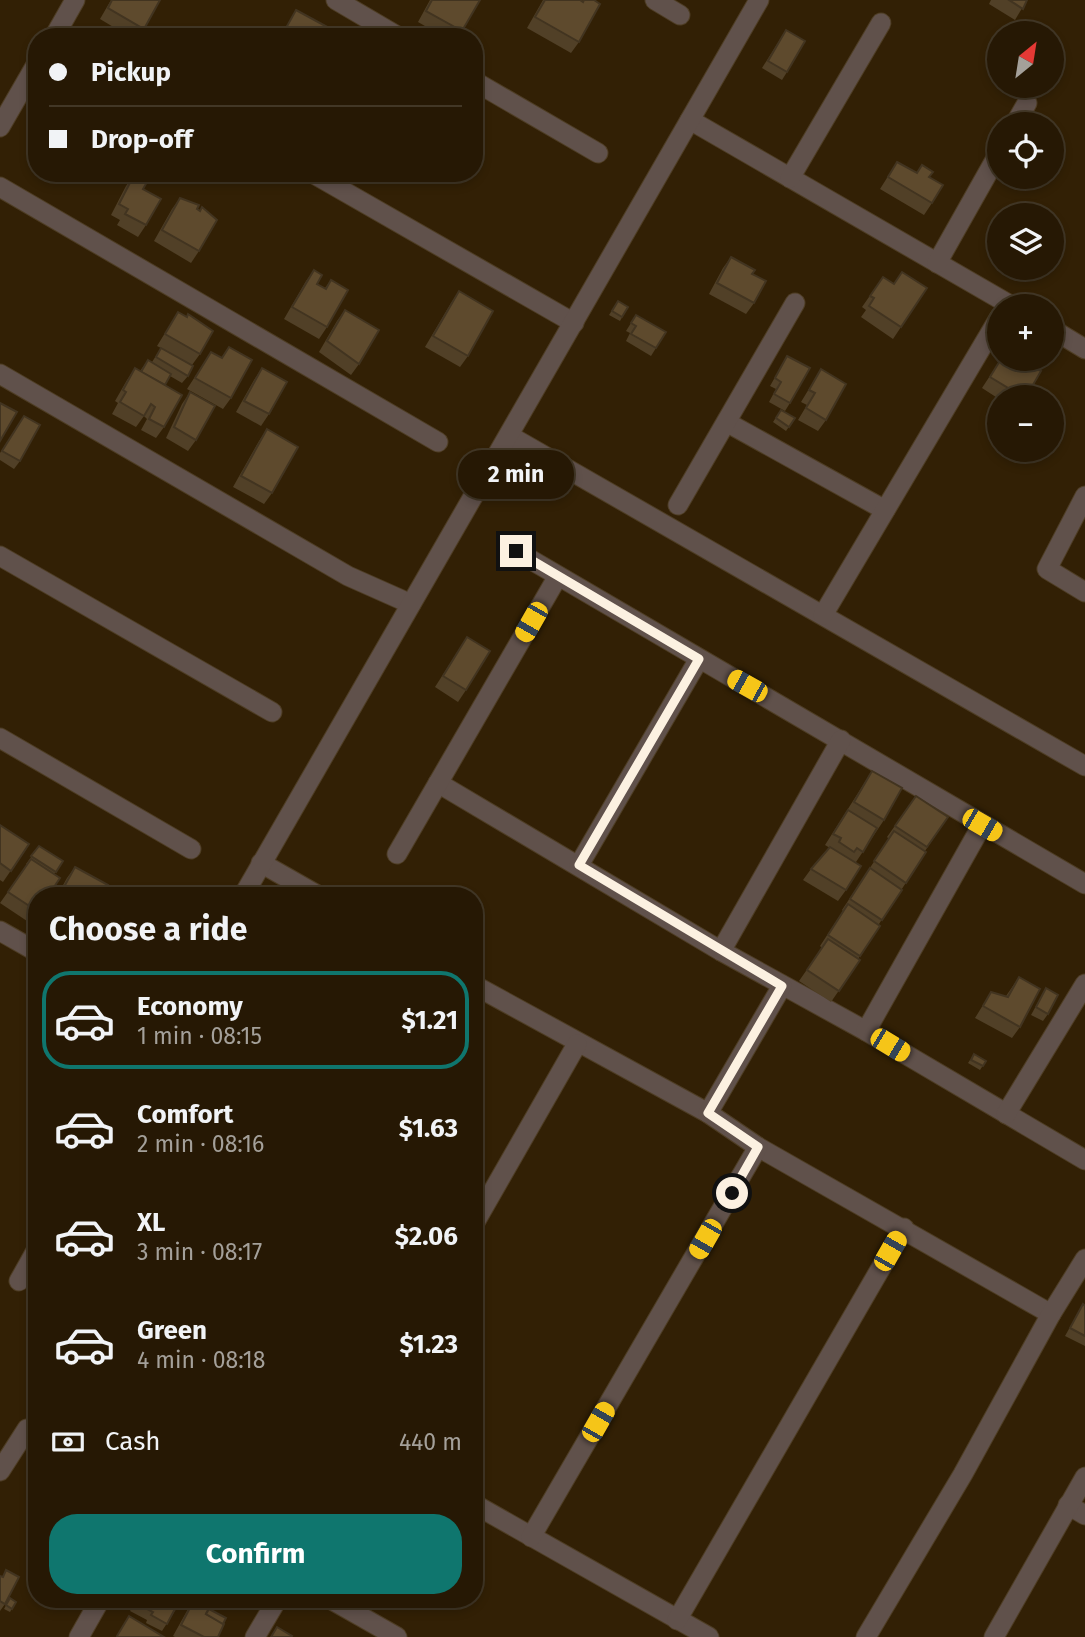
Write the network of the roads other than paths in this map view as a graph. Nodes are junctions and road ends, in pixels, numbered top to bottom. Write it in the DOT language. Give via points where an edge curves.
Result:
graph roads {
  1 [pos="75,0"];
  2 [pos="336,0"];
  3 [pos="655,0"];
  4 [pos="759,0"];
  5 [pos="680,15"];
  6 [pos="881,23"];
  7 [pos="63,28"];
  8 [pos="384,28"];
  9 [pos="28,75"];
  10 [pos="483,86"];
  11 [pos="5,103"];
  12 [pos="1027,103"];
  13 [pos="1022,112"];
  14 [pos="690,120"];
  15 [pos="0,127"];
  16 [pos="598,153"];
  17 [pos="987,174"];
  18 [pos="790,178"];
  19 [pos="328,182"];
  20 [pos="0,187"];
  21 [pos="937,263"];
  22 [pos="987,296"];
  23 [pos="795,303"];
  24 [pos="574,323"];
  25 [pos="1064,337"];
  26 [pos="987,341"];
  27 [pos="1085,349"];
  28 [pos="0,374"];
  29 [pos="728,423"];
  30 [pos="510,436"];
  31 [pos="438,442"];
  32 [pos="1085,496"];
  33 [pos="678,505"];
  34 [pos="885,510"];
  35 [pos="516,551"];
  36 [pos="0,556"];
  37 [pos="558,576"];
  38 [pos="1085,592"];
  39 [pos="411,604"];
  40 [pos="823,615"];
  41 [pos="699,659"];
  42 [pos="272,712"];
  43 [pos="0,738"];
  44 [pos="841,740"];
  45 [pos="1085,766"];
  46 [pos="438,783"];
  47 [pos="982,825"];
  48 [pos="191,849"];
  49 [pos="397,853"];
  50 [pos="261,863"];
  51 [pos="579,865"];
  52 [pos="1085,884"];
  53 [pos="248,887"];
  54 [pos="303,887"];
  55 [pos="0,931"];
  56 [pos="28,947"];
  57 [pos="721,951"];
  58 [pos="1085,984"];
  59 [pos="782,986"];
  60 [pos="483,990"];
  61 [pos="866,1031"];
  62 [pos="577,1044"];
  63 [pos="708,1113"];
  64 [pos="1006,1114"];
  65 [pos="758,1147"];
  66 [pos="1085,1160"];
  67 [pos="483,1208"];
  68 [pos="904,1228"];
  69 [pos="1085,1259"];
  70 [pos="28,1265"];
  71 [pos="19,1281"];
  72 [pos="1051,1314"];
  73 [pos="28,1429"];
  74 [pos="0,1471"];
  75 [pos="1085,1477"];
  76 [pos="483,1509"];
  77 [pos="1077,1510"];
  78 [pos="531,1537"];
  79 [pos="95,1608"];
  80 [pos="272,1608"];
  81 [pos="346,1608"];
  82 [pos="677,1619"];
  83 [pos="79,1637"];
  84 [pos="255,1637"];
  85 [pos="397,1637"];
  86 [pos="709,1637"];
  87 [pos="866,1637"];
  88 [pos="994,1637"];
  1 -- 7 [label="street"];
  2 -- 8 [label="street"];
  3 -- 5 [label="street"];
  4 -- 14 [label="street"];
  6 -- 18 [label="street"];
  9 -- 11 [label="street"];
  10 -- 16 [label="street"];
  11 -- 15 [label="street"];
  12 -- 13 [label="street"];
  14 -- 18 [label="street"];
  14 -- 24 [label="street"];
  17 -- 21 [label="street"];
  18 -- 21 [label="street"];
  19 -- 24 [label="street"];
  20 -- 31 [label="street"];
  21 -- 22 [label="street"];
  23 -- 29 [label="street"];
  24 -- 30 [label="street"];
  25 -- 27 [label="street"];
  26 -- 34 [label="street"];
  28 -- 39 [label="street" via="348,576"];
  29 -- 33 [label="street"];
  29 -- 34 [label="street"];
  30 -- 39 [label="street"];
  30 -- 40 [label="street"];
  32 -- 38 [label="street" via="1047,569"];
  34 -- 40 [label="street"];
  35 -- 37 [label="street"];
  36 -- 42 [label="street"];
  37 -- 41 [label="street"];
  37 -- 46 [label="street"];
  39 -- 50 [label="street"];
  40 -- 45 [label="street"];
  41 -- 44 [label="street"];
  41 -- 51 [label="street"];
  43 -- 48 [label="street"];
  44 -- 47 [label="street"];
  44 -- 57 [label="street"];
  46 -- 49 [label="street"];
  46 -- 51 [label="street"];
  47 -- 52 [label="street"];
  47 -- 61 [label="street"];
  50 -- 53 [label="street"];
  50 -- 54 [label="street"];
  51 -- 57 [label="street"];
  55 -- 56 [label="street"];
  57 -- 59 [label="street"];
  58 -- 64 [label="street"];
  59 -- 61 [label="street"];
  59 -- 63 [label="street"];
  60 -- 62 [label="street"];
  61 -- 64 [label="street"];
  62 -- 63 [label="street"];
  62 -- 67 [label="street"];
  63 -- 65 [label="street"];
  64 -- 66 [label="street"];
  65 -- 68 [label="street"];
  65 -- 78 [label="street"];
  68 -- 72 [label="street"];
  68 -- 82 [label="street"];
  69 -- 72 [label="street"];
  70 -- 71 [label="street"];
  72 -- 87 [label="street" via="963,1475"];
  73 -- 74 [label="street"];
  75 -- 77 [label="street"];
  76 -- 78 [label="street"];
  77 -- 88 [label="street"];
  78 -- 82 [label="street"];
  79 -- 83 [label="street"];
  80 -- 84 [label="street"];
  81 -- 85 [label="street"];
  82 -- 86 [label="street"];
}
